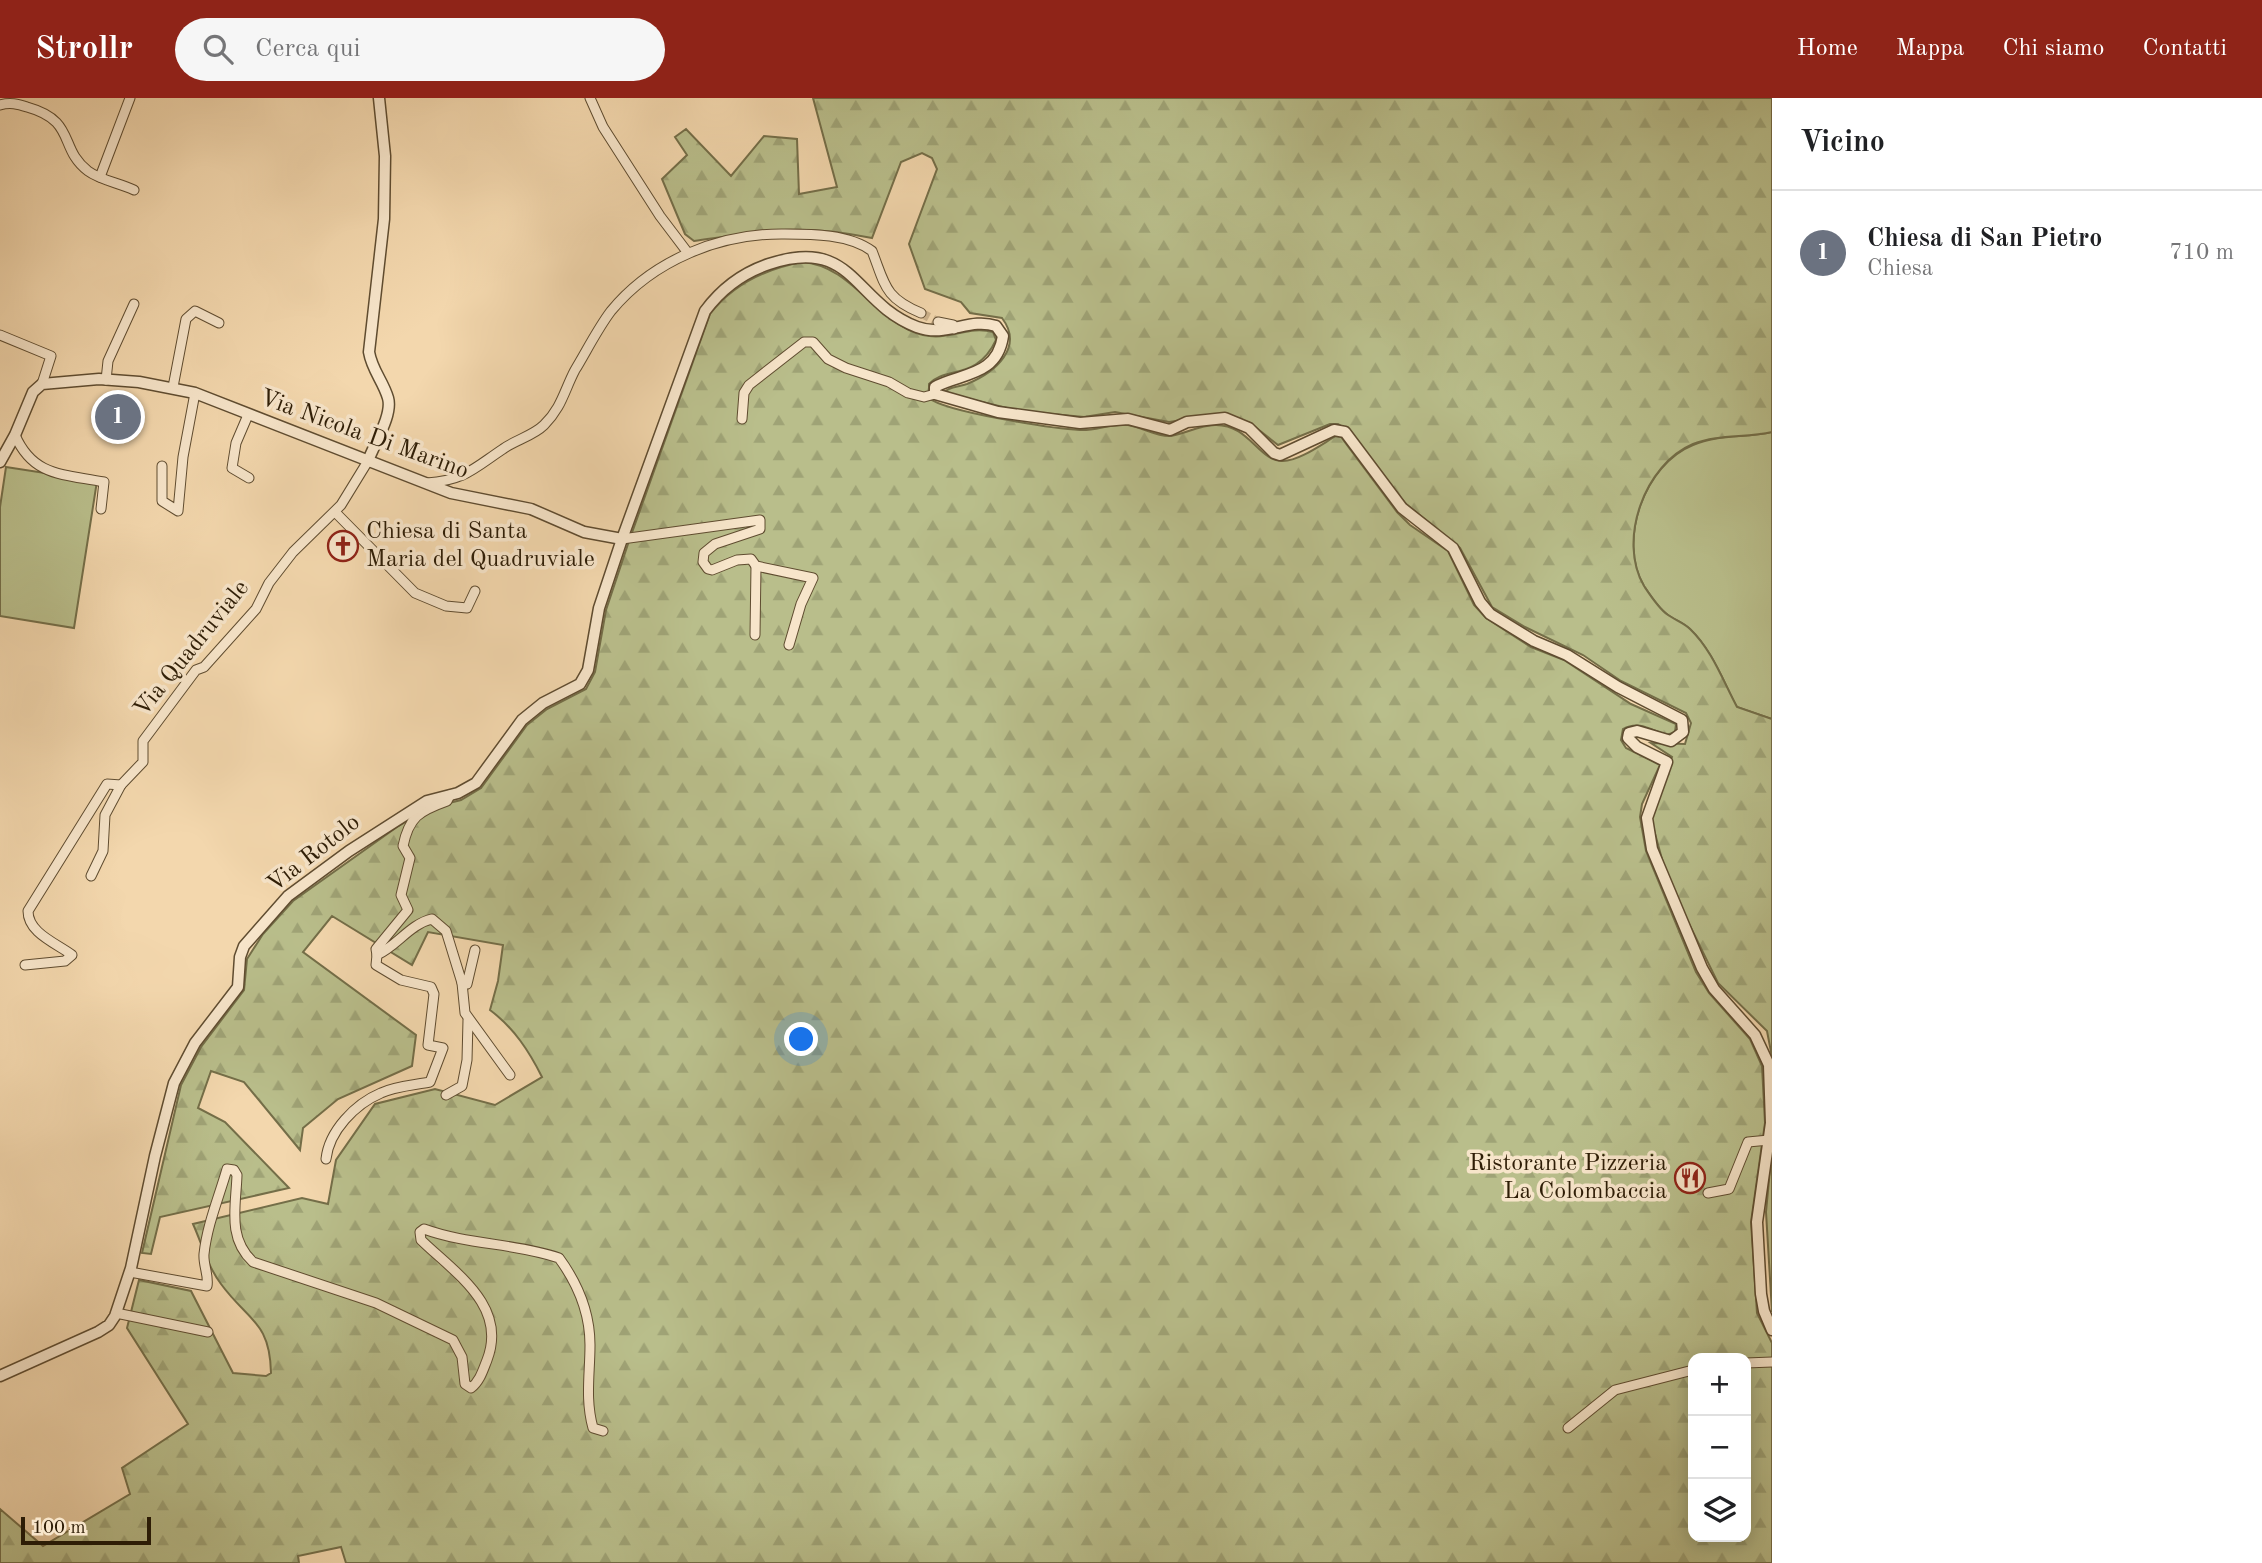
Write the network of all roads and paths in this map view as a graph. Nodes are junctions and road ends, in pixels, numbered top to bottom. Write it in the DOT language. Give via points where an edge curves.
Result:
graph roads {
  1 [pos="130,98"];
  2 [pos="379,98"];
  3 [pos="590,98"];
  4 [pos="0,105"];
  5 [pos="100,177"];
  6 [pos="134,190"];
  7 [pos="688,253"];
  8 [pos="134,304"];
  9 [pos="921,313"];
  10 [pos="938,322"];
  11 [pos="219,323"];
  12 [pos="954,329"];
  13 [pos="0,335"];
  14 [pos="106,380"];
  15 [pos="42,384"];
  16 [pos="173,387"];
  17 [pos="195,393"];
  18 [pos="935,394"];
  19 [pos="248,415"];
  20 [pos="741,419"];
  21 [pos="15,435"];
  22 [pos="368,461"];
  23 [pos="0,462"];
  24 [pos="162,466"];
  25 [pos="249,478"];
  26 [pos="426,483"];
  27 [pos="101,509"];
  28 [pos="335,512"];
  29 [pos="622,539"];
  30 [pos="756,566"];
  31 [pos="475,591"];
  32 [pos="755,635"];
  33 [pos="789,645"];
  34 [pos="121,785"];
  35 [pos="450,795"];
  36 [pos="91,876"];
  37 [pos="475,950"];
  38 [pos="377,955"];
  39 [pos="24,965"];
  40 [pos="462,983"];
  41 [pos="468,1018"];
  42 [pos="510,1074"];
  43 [pos="446,1095"];
  44 [pos="1769,1140"];
  45 [pos="326,1159"];
  46 [pos="1708,1193"];
  47 [pos="130,1272"];
  48 [pos="116,1313"];
  49 [pos="1772,1331"];
  50 [pos="208,1332"];
  51 [pos="1772,1362"];
  52 [pos="1751,1363"];
  53 [pos="1688,1371"];
  54 [pos="0,1376"];
  55 [pos="1568,1428"];
  56 [pos="603,1431"];
  1 -- 5 [label="street"];
  2 -- 22 [label="street" via="385,156 384,219 369,352 389,401"];
  3 -- 7 [label="street" via="603,127"];
  4 -- 5 [label="street" via="47,112 63,130 81,164"];
  5 -- 6 [label="street"];
  7 -- 9 [label="street" via="727,238 754,234 836,237 872,251 889,293"];
  7 -- 26 [label="street" via="625,296 609,314 573,373 566,397 544,425 462,478"];
  8 -- 14 [label="street" via="108,361"];
  10 -- 12 [label="street"];
  11 -- 16 [label="street" via="195,311 186,319"];
  12 -- 18 [label="street, Via Rotolo" via="990,324 1001,331 1002,342 983,368 937,385"];
  12 -- 29 [label="street, Via Rotolo" via="934,331 906,321 839,266 819,257 791,258 734,281 714,299 697,327"];
  13 -- 15 [label="street" via="51,356"];
  14 -- 15 [label="street, Via Nicola Di Marino"];
  14 -- 16 [label="street, Via Nicola Di Marino"];
  15 -- 21 [label="street" via="33,392"];
  16 -- 17 [label="street, Via Nicola Di Marino"];
  17 -- 19 [label="street, Via Nicola Di Marino"];
  17 -- 24 [label="street" via="178,511 162,501"];
  18 -- 20 [label="street" via="908,393 834,363 813,342 804,342 750,385 744,393"];
  18 -- 44 [label="street" via="998,412 1080,424 1128,419 1170,430 1187,422 1225,418 1249,428 1280,455 1339,429 1402,508 1453,548 1490,614 1682,720 1683,732 1671,741 1637,731 1628,738 1631,744 1667,762 1648,806 1652,849 1702,968 1763,1050 1770,1074"];
  19 -- 22 [label="street, Via Nicola Di Marino"];
  19 -- 25 [label="street" via="232,468"];
  21 -- 23 [label="street"];
  21 -- 27 [label="street" via="22,451 39,469 104,482"];
  22 -- 26 [label="street, Via Nicola Di Marino"];
  22 -- 28 [label="street, Via Quadruviale"];
  26 -- 29 [label="street, Via Nicola Di Marino" via="451,493 531,509 584,532"];
  28 -- 31 [label="street" via="415,593 446,606 467,608"];
  28 -- 34 [label="street, Via Quadruviale" via="293,552 256,609 204,667 196,670 143,741 143,762"];
  29 -- 30 [label="street" via="760,520 762,527 757,531 715,544 702,558 708,569 751,559"];
  29 -- 35 [label="street, Via Rotolo" via="599,608 589,670 580,684 522,720 476,783"];
  30 -- 32 [label="street"];
  30 -- 33 [label="street" via="813,578"];
  34 -- 36 [label="street, Via Quadruviale" via="105,815 103,851"];
  34 -- 39 [label="street, Via Quadruviale" via="107,784 28,911 33,928 72,956 65,961"];
  35 -- 38 [label="street" via="408,824 404,846 410,858 401,895 408,910 376,949"];
  35 -- 47 [label="street, Via Rotolo" via="427,801 349,850 288,896 244,946 237,987 195,1043 174,1083"];
  37 -- 40 [label="street" via="467,984"];
  38 -- 40 [label="street" via="432,919 446,931"];
  38 -- 45 [label="street" via="376,965 387,974 431,987 428,1045 443,1048 430,1082 382,1092 365,1102 336,1130"];
  40 -- 41 [label="street"];
  41 -- 42 [label="street"];
  41 -- 43 [label="street" via="462,1086"];
  44 -- 46 [label="street" via="1748,1142 1729,1189"];
  44 -- 49 [label="street" via="1757,1222 1762,1303"];
  47 -- 48 [label="street, Via Rotolo"];
  47 -- 56 [label="street" via="207,1286 204,1258 209,1229 228,1170 234,1170 233,1201 242,1252 253,1262 376,1304 453,1340 465,1384 471,1388 478,1383 489,1354 491,1321 484,1302 421,1240 420,1232 424,1229 470,1243 539,1251 559,1258 582,1298 590,1346 588,1409 593,1428"];
  48 -- 50 [label="street"];
  48 -- 54 [label="street, Via Rotolo" via="98,1332"];
  51 -- 52 [label="street"];
  53 -- 55 [label="street" via="1615,1390"];
}
